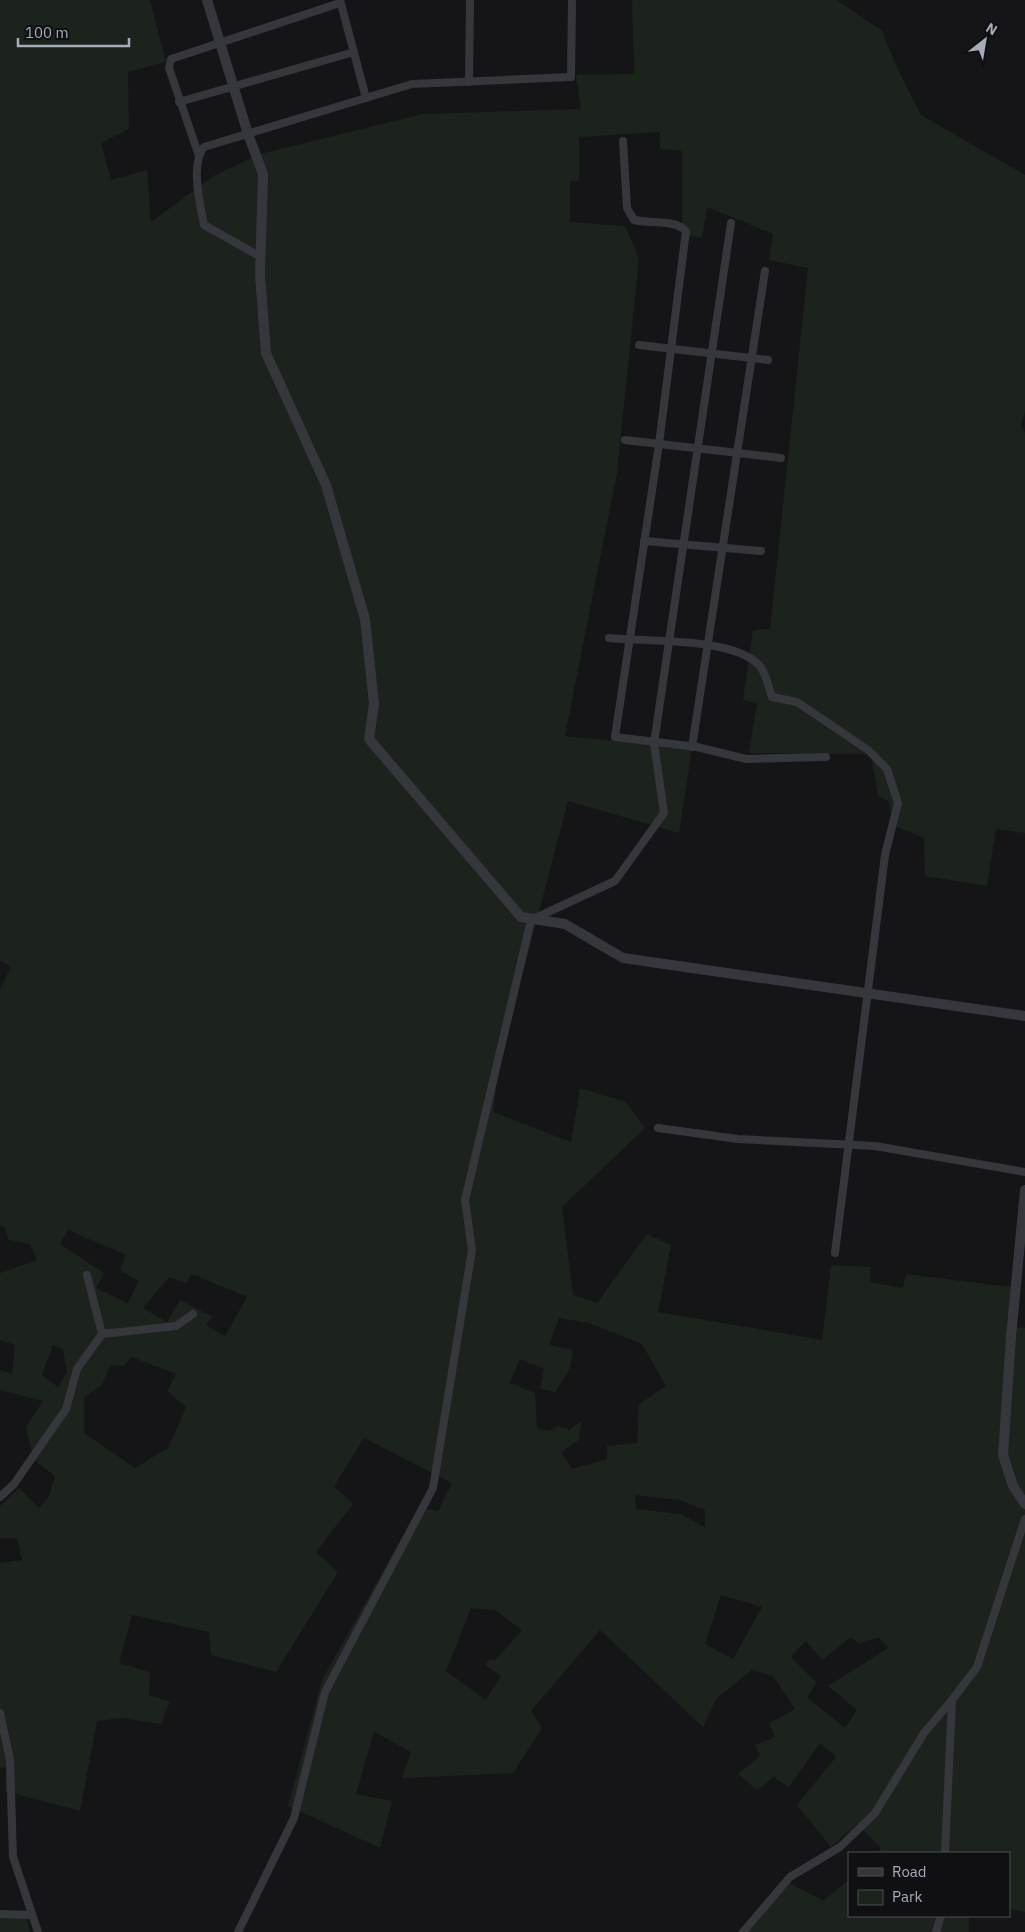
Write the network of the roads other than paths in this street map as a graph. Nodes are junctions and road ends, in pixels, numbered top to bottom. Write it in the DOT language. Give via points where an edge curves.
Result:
graph roads {
  1 [pos="207,0"];
  2 [pos="470,0"];
  3 [pos="572,0"];
  4 [pos="340,1"];
  5 [pos="219,43"];
  6 [pos="354,52"];
  7 [pos="469,82"];
  8 [pos="233,87"];
  9 [pos="366,98"];
  10 [pos="179,102"];
  11 [pos="248,134"];
  12 [pos="624,141"];
  13 [pos="198,153"];
  14 [pos="731,223"];
  15 [pos="261,257"];
  16 [pos="764,271"];
  17 [pos="638,345"];
  18 [pos="671,349"];
  19 [pos="712,353"];
  20 [pos="752,358"];
  21 [pos="768,360"];
  22 [pos="625,440"];
  23 [pos="659,444"];
  24 [pos="699,448"];
  25 [pos="738,453"];
  26 [pos="782,458"];
  27 [pos="644,541"];
  28 [pos="684,544"];
  29 [pos="723,548"];
  30 [pos="761,551"];
  31 [pos="609,638"];
  32 [pos="629,640"];
  33 [pos="669,640"];
  34 [pos="708,646"];
  35 [pos="654,743"];
  36 [pos="692,747"];
  37 [pos="826,757"];
  38 [pos="531,920"];
  39 [pos="869,994"];
  40 [pos="1025,1016"];
  41 [pos="658,1128"];
  42 [pos="848,1145"];
  43 [pos="1025,1172"];
  44 [pos="1025,1190"];
  45 [pos="835,1253"];
  46 [pos="87,1275"];
  47 [pos="193,1314"];
  48 [pos="102,1334"];
  49 [pos="0,1497"];
  50 [pos="1025,1504"];
  51 [pos="1025,1519"];
  52 [pos="952,1700"];
  53 [pos="0,1713"];
  54 [pos="945,1852"];
  55 [pos="0,1914"];
  56 [pos="32,1915"];
  57 [pos="941,1917"];
  58 [pos="38,1932"];
  59 [pos="238,1932"];
  60 [pos="743,1932"];
  61 [pos="936,1932"];
  1 -- 5 [label="street"];
  2 -- 7 [label="street"];
  3 -- 7 [label="street" via="571,77"];
  4 -- 5 [label="street"];
  4 -- 6 [label="street"];
  5 -- 8 [label="street"];
  5 -- 10 [label="street" via="171,59 169,68"];
  6 -- 8 [label="street"];
  6 -- 9 [label="street"];
  7 -- 9 [label="street" via="412,84"];
  8 -- 10 [label="street"];
  8 -- 11 [label="street"];
  9 -- 11 [label="street"];
  10 -- 13 [label="street"];
  11 -- 13 [label="street" via="204,147"];
  11 -- 15 [label="street" via="264,174"];
  12 -- 18 [label="street" via="627,208 634,220 673,224 686,231"];
  13 -- 15 [label="street" via="197,182 204,225"];
  14 -- 19 [label="street"];
  15 -- 38 [label="street" via="266,352 326,485 365,619 374,704 368,739 521,918"];
  16 -- 20 [label="street"];
  17 -- 18 [label="street"];
  18 -- 19 [label="street"];
  18 -- 23 [label="street"];
  19 -- 20 [label="street"];
  19 -- 24 [label="street"];
  20 -- 21 [label="street"];
  20 -- 25 [label="street"];
  22 -- 23 [label="street"];
  23 -- 24 [label="street"];
  23 -- 27 [label="street"];
  24 -- 25 [label="street"];
  24 -- 28 [label="street"];
  25 -- 26 [label="street"];
  25 -- 29 [label="street"];
  27 -- 28 [label="street"];
  27 -- 32 [label="street"];
  28 -- 29 [label="street"];
  28 -- 33 [label="street"];
  29 -- 30 [label="street"];
  29 -- 34 [label="street"];
  31 -- 32 [label="street"];
  32 -- 33 [label="street"];
  32 -- 35 [label="street" via="615,737"];
  33 -- 34 [label="street"];
  33 -- 35 [label="street"];
  34 -- 36 [label="street"];
  34 -- 39 [label="street" via="737,651 760,666 772,697 797,702 868,750 887,769 898,803 885,855"];
  35 -- 36 [label="street"];
  35 -- 38 [label="street" via="664,813 646,840 615,881"];
  36 -- 37 [label="street" via="746,758"];
  38 -- 39 [label="street" via="565,924 623,958"];
  38 -- 59 [label="street" via="465,1200 472,1250 433,1488 325,1692 294,1818"];
  39 -- 40 [label="street"];
  39 -- 42 [label="street"];
  41 -- 42 [label="street" via="738,1139"];
  42 -- 43 [label="street" via="875,1146"];
  42 -- 45 [label="street"];
  44 -- 50 [label="street" via="1010,1337 1004,1455 1013,1486"];
  46 -- 48 [label="street"];
  47 -- 48 [label="street" via="176,1326"];
  48 -- 49 [label="street" via="77,1369 66,1409 14,1484"];
  51 -- 52 [label="street" via="977,1667"];
  52 -- 54 [label="street"];
  52 -- 60 [label="street" via="924,1732 875,1812 840,1847 790,1876"];
  53 -- 56 [label="street" via="10,1760 13,1857"];
  55 -- 56 [label="street"];
  56 -- 58 [label="street"];
  57 -- 61 [label="street"];
}
